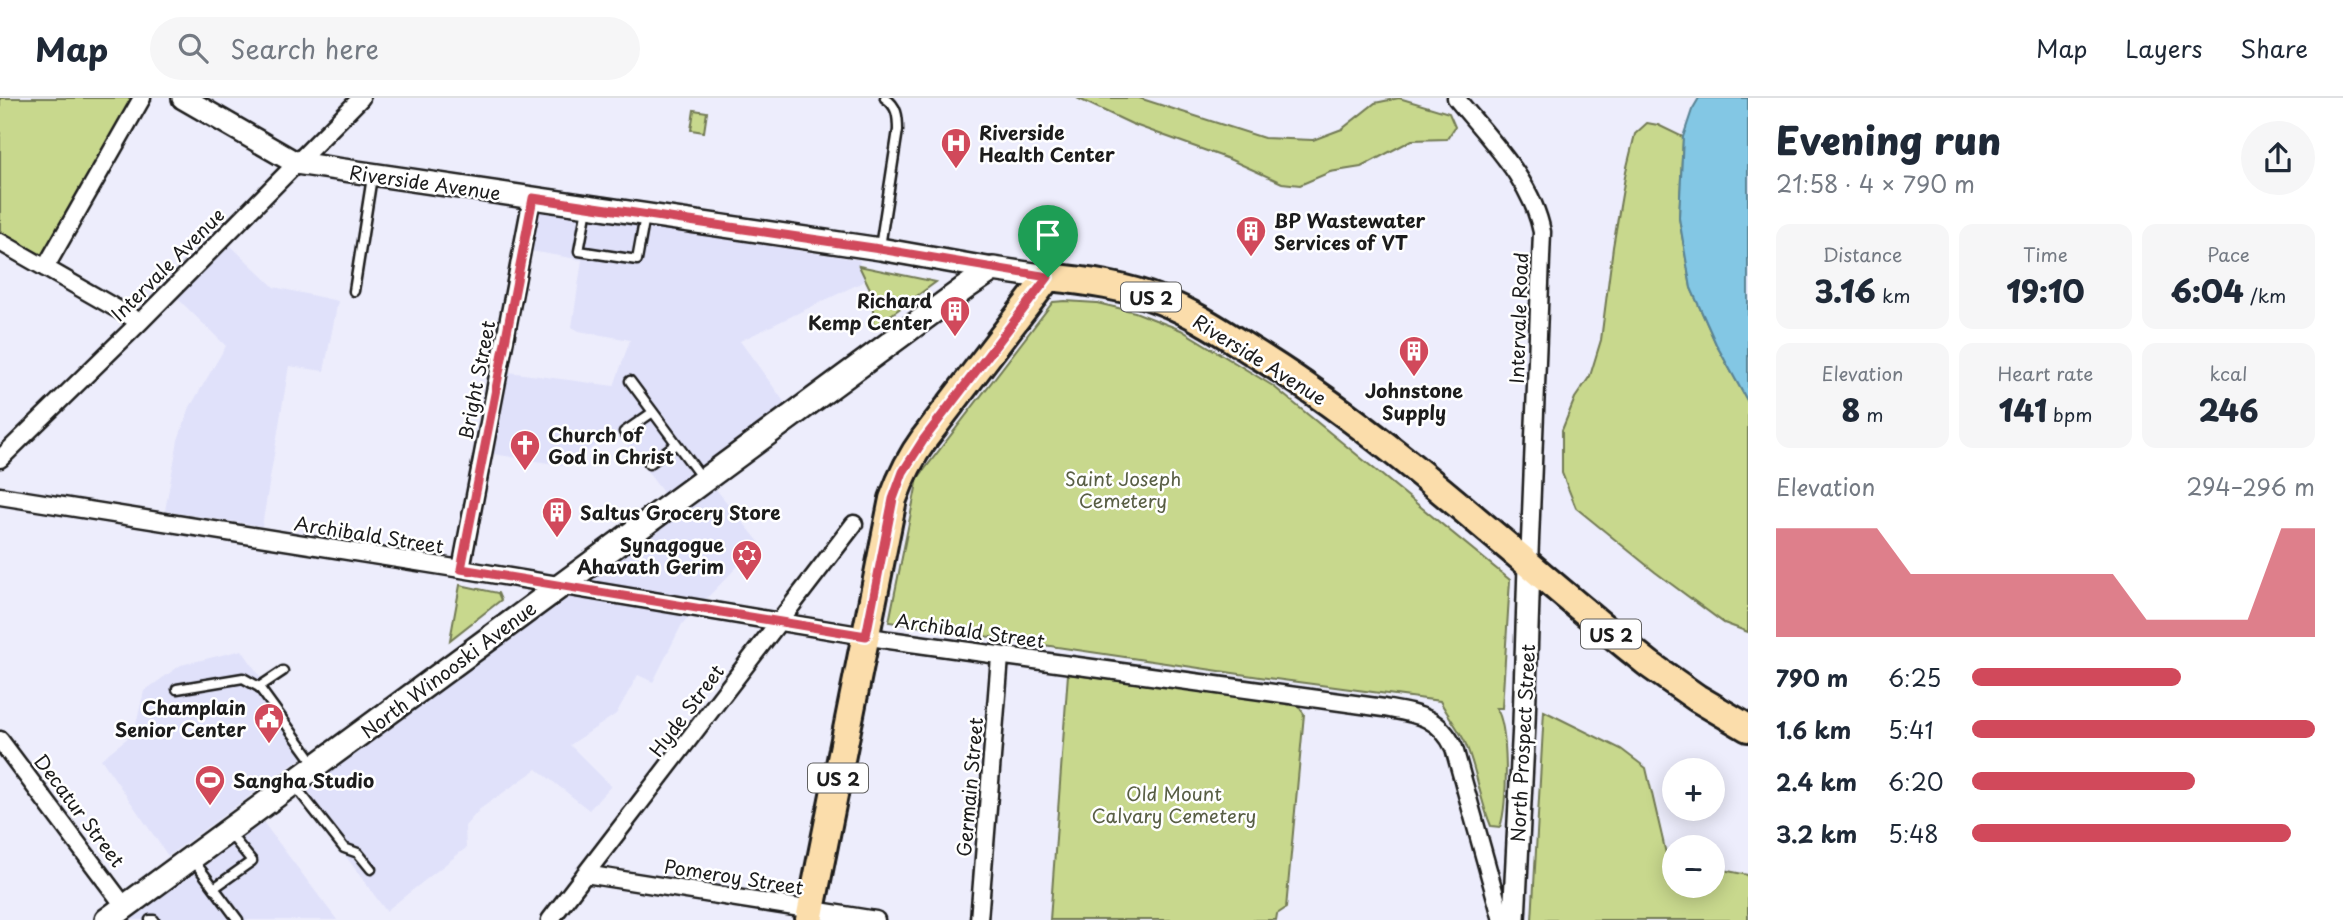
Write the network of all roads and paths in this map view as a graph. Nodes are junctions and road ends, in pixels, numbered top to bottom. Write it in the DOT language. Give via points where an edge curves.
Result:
graph roads {
  1 [pos="142,98"];
  2 [pos="183,98"];
  3 [pos="361,98"];
  4 [pos="885,98"];
  5 [pos="1456,98"];
  6 [pos="296,163"];
  7 [pos="372,174"];
  8 [pos="533,198"];
  9 [pos="587,207"];
  10 [pos="645,216"];
  11 [pos="0,242"];
  12 [pos="880,249"];
  13 [pos="45,268"];
  14 [pos="993,269"];
  15 [pos="1048,277"];
  16 [pos="354,291"];
  17 [pos="140,322"];
  18 [pos="631,381"];
  19 [pos="653,412"];
  20 [pos="624,432"];
  21 [pos="676,444"];
  22 [pos="0,458"];
  23 [pos="649,464"];
  24 [pos="704,480"];
  25 [pos="0,496"];
  26 [pos="854,524"];
  27 [pos="1529,566"];
  28 [pos="461,569"];
  29 [pos="559,586"];
  30 [pos="779,622"];
  31 [pos="866,636"];
  32 [pos="1000,657"];
  33 [pos="283,671"];
  34 [pos="259,687"];
  35 [pos="177,689"];
  36 [pos="1748,728"];
  37 [pos="0,740"];
  38 [pos="317,766"];
  39 [pos="294,784"];
  40 [pos="228,832"];
  41 [pos="192,858"];
  42 [pos="371,869"];
  43 [pos="585,874"];
  44 [pos="214,888"];
  45 [pos="121,915"];
  46 [pos="810,915"];
  47 [pos="238,920"];
  48 [pos="550,920"];
  49 [pos="876,920"];
  50 [pos="979,920"];
  51 [pos="1502,920"];
  52 [pos="1514,920"];
  1 -- 13 [label="street"];
  2 -- 6 [label="street"];
  3 -- 6 [label="street, Intervale Avenue"];
  4 -- 12 [label="lane" via="898,116 898,130"];
  5 -- 27 [label="street, Intervale Road" via="1534,202 1542,232"];
  6 -- 7 [label="street, Riverside Avenue"];
  6 -- 17 [label="street, Intervale Avenue"];
  7 -- 8 [label="street, Riverside Avenue"];
  7 -- 16 [label="lane"];
  8 -- 9 [label="street, Riverside Avenue"];
  8 -- 28 [label="street, Bright Street"];
  9 -- 10 [label="street, Riverside Avenue"];
  9 -- 10 [label="lane" via="579,251 637,260"];
  10 -- 12 [label="street, Riverside Avenue"];
  11 -- 13 [label="street"];
  12 -- 14 [label="street, Riverside Avenue"];
  13 -- 17 [label="street"];
  14 -- 15 [label="main road, Riverside Avenue"];
  14 -- 24 [label="main road, North Winooski Avenue"];
  15 -- 27 [label="main road, Riverside Avenue / US 2" via="1133,291 1205,322 1351,419"];
  15 -- 31 [label="main road, US 2" via="903,472 893,499"];
  17 -- 22 [label="street, Intervale Avenue"];
  18 -- 19 [label="lane"];
  19 -- 20 [label="lane"];
  19 -- 21 [label="lane"];
  21 -- 23 [label="lane"];
  21 -- 24 [label="lane"];
  24 -- 29 [label="main road, North Winooski Avenue"];
  25 -- 28 [label="street, Archibald Street"];
  26 -- 30 [label="street, Hyde Street"];
  27 -- 36 [label="main road, Riverside Avenue / US 2" via="1650,665"];
  27 -- 52 [label="street, North Prospect Street"];
  28 -- 29 [label="street, Archibald Street"];
  29 -- 30 [label="street, Archibald Street"];
  29 -- 38 [label="main road, North Winooski Avenue"];
  30 -- 31 [label="street, Archibald Street"];
  30 -- 43 [label="street, Hyde Street"];
  31 -- 32 [label="street, Archibald Street"];
  31 -- 46 [label="main road, US 2"];
  32 -- 50 [label="street, Germain Street"];
  32 -- 51 [label="street, Archibald Street" via="1384,708 1429,719 1454,748"];
  33 -- 34 [label="lane"];
  34 -- 35 [label="lane" via="243,678"];
  34 -- 38 [label="lane"];
  37 -- 45 [label="street, Decatur Street"];
  38 -- 39 [label="main road, North Winooski Avenue"];
  39 -- 40 [label="main road, North Winooski Avenue"];
  39 -- 42 [label="lane" via="344,848 358,853"];
  40 -- 41 [label="main road, North Winooski Avenue"];
  40 -- 44 [label="lane" via="252,861"];
  41 -- 44 [label="lane"];
  41 -- 45 [label="main road, North Winooski Avenue"];
  43 -- 46 [label="street, Pomeroy Street"];
  43 -- 48 [label="street, Hyde Street"];
  44 -- 47 [label="lane"];
  46 -- 49 [label="street, Pomeroy Street"];
}
